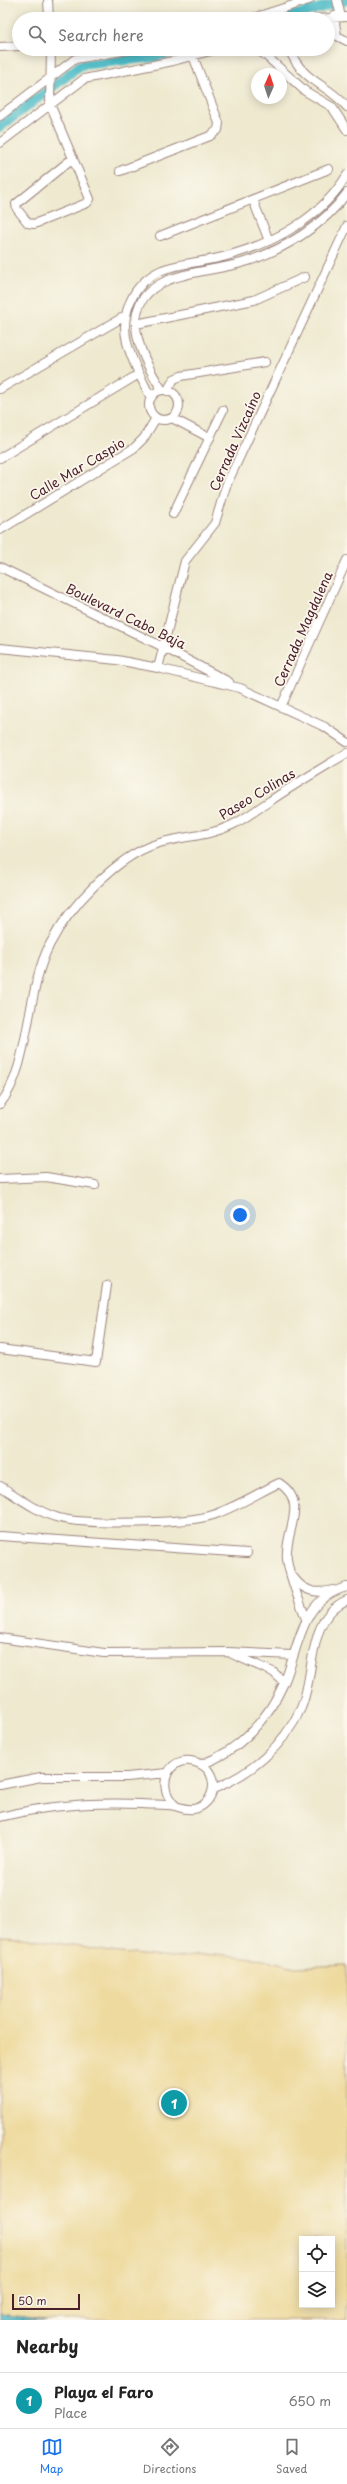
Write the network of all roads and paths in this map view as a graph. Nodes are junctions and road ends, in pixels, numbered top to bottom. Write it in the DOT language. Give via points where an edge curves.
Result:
graph roads {
  1 [pos="48,0"];
  2 [pos="309,0"];
  3 [pos="338,4"];
  4 [pos="49,12"];
  5 [pos="272,12"];
  6 [pos="341,17"];
  7 [pos="347,41"];
  8 [pos="12,46"];
  9 [pos="0,47"];
  10 [pos="51,56"];
  11 [pos="93,56"];
  12 [pos="193,56"];
  13 [pos="266,56"];
  14 [pos="294,56"];
  15 [pos="50,82"];
  16 [pos="50,103"];
  17 [pos="347,107"];
  18 [pos="0,116"];
  19 [pos="347,130"];
  20 [pos="0,143"];
  21 [pos="73,158"];
  22 [pos="329,169"];
  23 [pos="120,171"];
  24 [pos="347,175"];
  25 [pos="347,193"];
  26 [pos="253,200"];
  27 [pos="347,226"];
  28 [pos="160,236"];
  29 [pos="269,241"];
  30 [pos="230,255"];
  31 [pos="233,266"];
  32 [pos="305,277"];
  33 [pos="125,316"];
  34 [pos="136,324"];
  35 [pos="265,362"];
  36 [pos="139,374"];
  37 [pos="0,389"];
  38 [pos="165,390"];
  39 [pos="151,398"];
  40 [pos="223,410"];
  41 [pos="156,418"];
  42 [pos="172,418"];
  43 [pos="210,438"];
  44 [pos="0,458"];
  45 [pos="173,514"];
  46 [pos="0,530"];
  47 [pos="347,560"];
  48 [pos="0,567"];
  49 [pos="163,647"];
  50 [pos="0,648"];
  51 [pos="158,668"];
  52 [pos="240,688"];
  53 [pos="282,707"];
  54 [pos="347,742"];
  55 [pos="347,753"];
  56 [pos="0,1104"];
  57 [pos="0,1179"];
  58 [pos="95,1185"];
  59 [pos="107,1285"];
  60 [pos="0,1349"];
  61 [pos="0,1486"];
  62 [pos="0,1536"];
  63 [pos="247,1553"];
  64 [pos="290,1573"];
  65 [pos="343,1588"];
  66 [pos="347,1600"];
  67 [pos="306,1618"];
  68 [pos="0,1638"];
  69 [pos="228,1652"];
  70 [pos="292,1655"];
  71 [pos="284,1682"];
  72 [pos="202,1764"];
  73 [pos="167,1773"];
  74 [pos="0,1785"];
  75 [pos="213,1789"];
  76 [pos="176,1806"];
  77 [pos="0,1817"];
  1 -- 4 [label="street"];
  2 -- 5 [label="street"];
  3 -- 6 [label="street"];
  6 -- 7 [label="street" via="337,36"];
  8 -- 9 [label="street"];
  10 -- 15 [label="street"];
  11 -- 15 [label="street" via="75,59"];
  12 -- 16 [label="street" via="148,67 90,76"];
  12 -- 23 [label="street" via="219,123 218,130 210,136"];
  13 -- 19 [label="street" via="305,91 332,107"];
  14 -- 17 [label="street" via="307,77 338,97"];
  15 -- 16 [label="street"];
  15 -- 18 [label="street"];
  16 -- 20 [label="street"];
  16 -- 21 [label="street"];
  21 -- 21 [label="street" via="89,195 89,202 34,224 28,223 16,204"];
  22 -- 26 [label="street"];
  24 -- 29 [label="street" via="321,206 301,222"];
  25 -- 31 [label="street" via="329,214 297,238 260,257"];
  26 -- 28 [label="street"];
  26 -- 29 [label="street"];
  27 -- 49 [label="street, Cerrada Vizcaíno" via="226,486 216,523 185,561"];
  29 -- 30 [label="street"];
  30 -- 31 [label="street"];
  30 -- 33 [label="street" via="172,267 152,276 134,295"];
  31 -- 34 [label="street" via="166,281 146,296 138,310"];
  32 -- 34 [label="street" via="254,300"];
  33 -- 36 [label="street" via="125,338"];
  33 -- 37 [label="street"];
  34 -- 38 [label="street" via="140,351"];
  35 -- 38 [label="street" via="181,376 174,379"];
  36 -- 39 [label="street"];
  36 -- 44 [label="street"];
  38 -- 39 [label="street"];
  38 -- 42 [label="street" via="178,399 179,406"];
  39 -- 41 [label="street" via="150,409"];
  40 -- 43 [label="street"];
  41 -- 42 [label="street"];
  41 -- 46 [label="street, Calle Mar Caspio" via="144,438 134,448"];
  42 -- 43 [label="street"];
  43 -- 45 [label="street"];
  47 -- 53 [label="street, Cerrada Magdalena"];
  48 -- 49 [label="street, Boulevard Cabo Baja"];
  49 -- 51 [label="street, Cerrada Vizcaíno"];
  49 -- 52 [label="street, Boulevard Cabo Baja"];
  50 -- 51 [label="street, Boulevard Cabo Baja" via="87,656"];
  51 -- 52 [label="street, Boulevard Cabo Baja"];
  52 -- 53 [label="street, Boulevard Cabo Baja"];
  53 -- 54 [label="street, Boulevard Cabo Baja" via="325,727"];
  55 -- 56 [label="street, Paseo Colinas" via="234,824 210,834 175,839 138,851 104,878 66,918 50,943 33,989 16,1078 10,1093"];
  57 -- 58 [label="street" via="46,1178"];
  59 -- 60 [label="street" via="96,1362"];
  61 -- 64 [label="street" via="39,1510 58,1518 103,1522 205,1517 279,1483 291,1492 294,1505 288,1547"];
  62 -- 63 [label="street"];
  64 -- 65 [label="street" via="303,1589 320,1592"];
  64 -- 67 [label="street"];
  65 -- 67 [label="street" via="326,1597"];
  66 -- 75 [label="street" via="329,1612 322,1623 317,1637 309,1685 301,1708 286,1734 270,1753 251,1769"];
  67 -- 70 [label="street"];
  68 -- 69 [label="street" via="104,1654"];
  69 -- 70 [label="street"];
  69 -- 71 [label="street" via="273,1672"];
  70 -- 71 [label="street"];
  71 -- 72 [label="street" via="250,1733 226,1753"];
  72 -- 73 [label="street" via="183,1761 174,1765"];
  72 -- 75 [label="street" via="213,1780"];
  73 -- 74 [label="street" via="127,1777 41,1778"];
  73 -- 76 [label="street" via="164,1791 168,1800"];
  75 -- 76 [label="street" via="206,1802 194,1809 185,1810"];
  76 -- 77 [label="street" via="82,1805 26,1811"];
}
